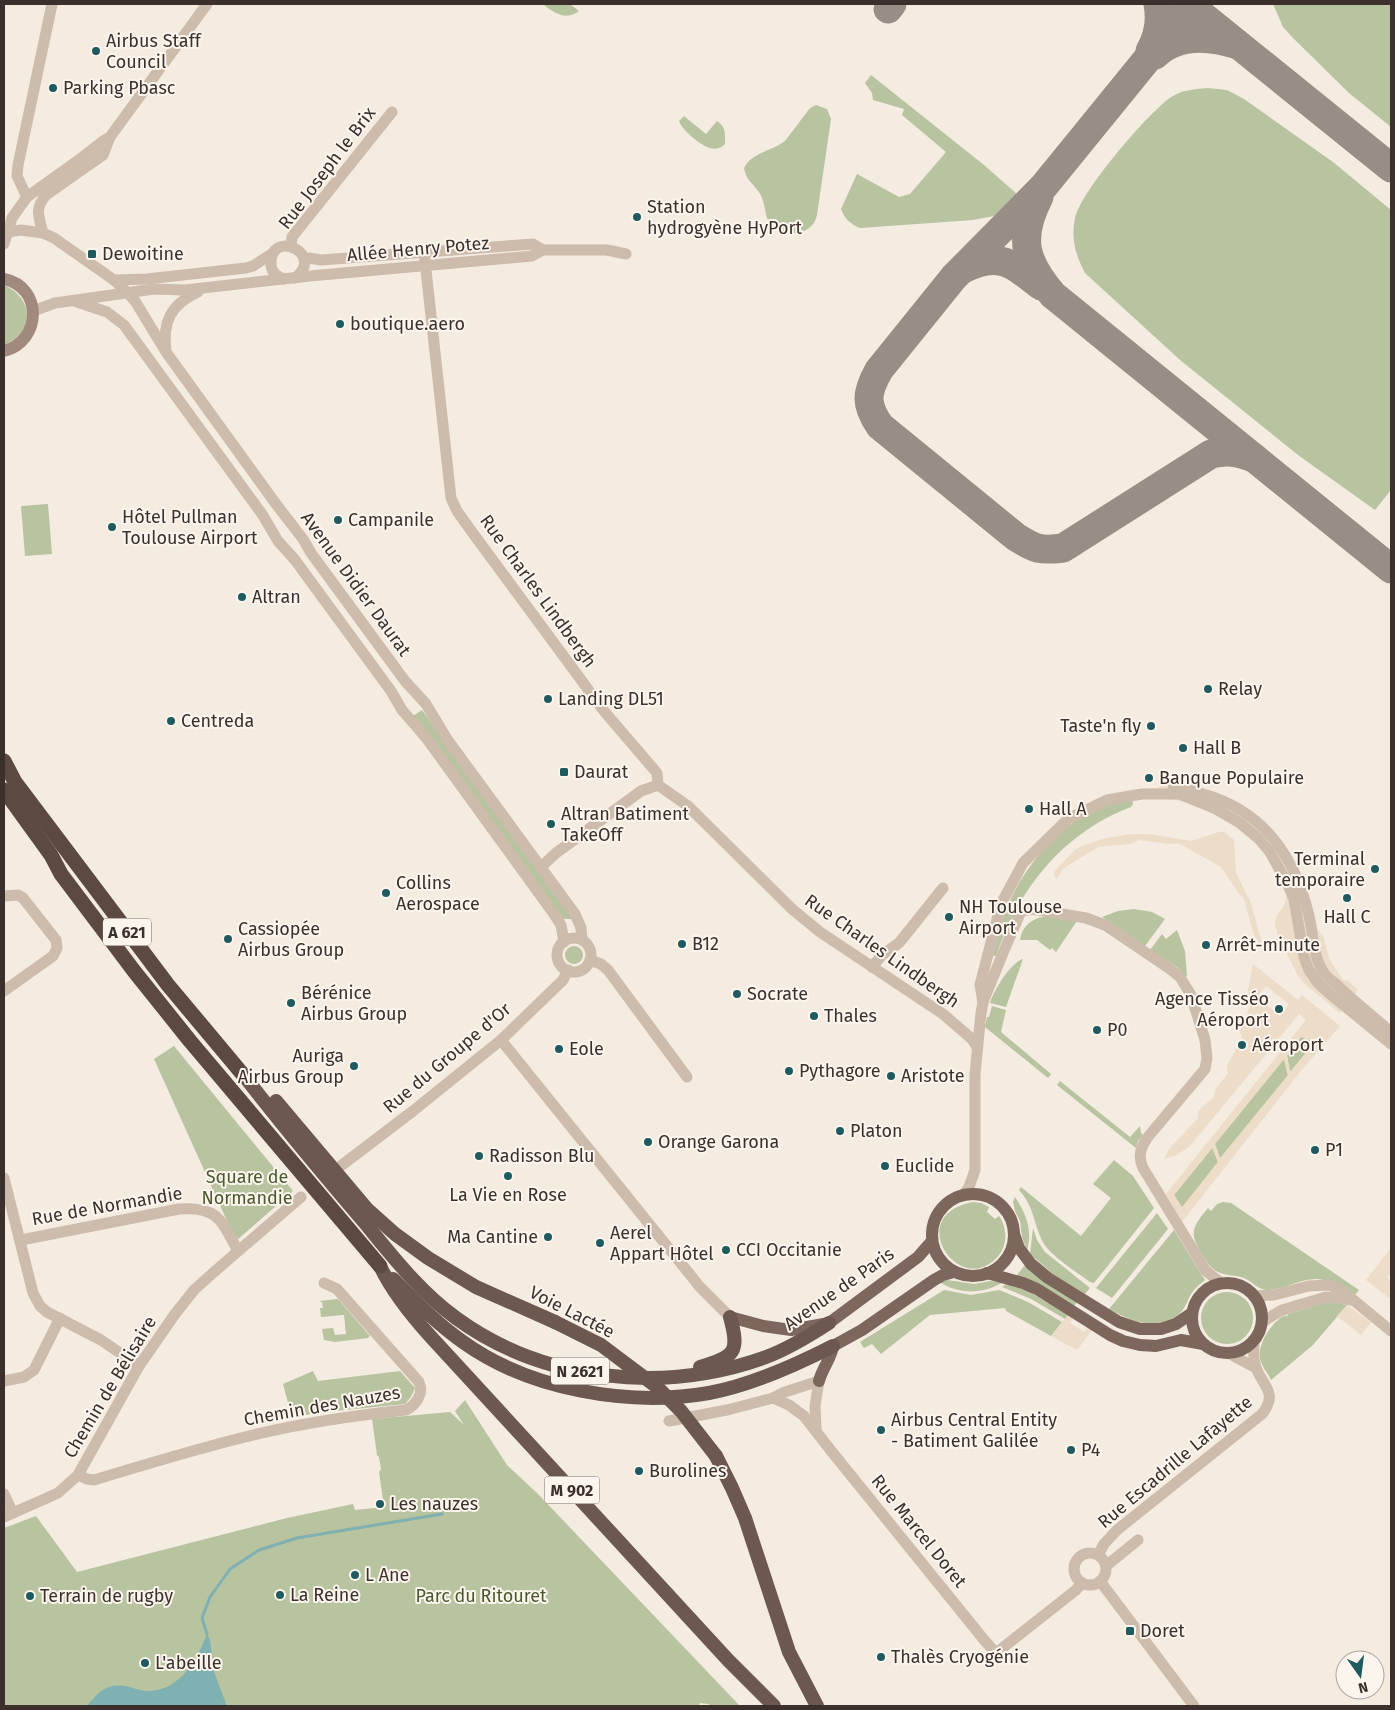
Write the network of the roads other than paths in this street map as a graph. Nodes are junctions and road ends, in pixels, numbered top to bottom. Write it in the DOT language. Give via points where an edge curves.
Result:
graph roads {
  1 [pos="52,4"];
  2 [pos="207,4"];
  3 [pos="392,112"];
  4 [pos="110,138"];
  5 [pos="27,197"];
  6 [pos="42,233"];
  7 [pos="6,238"];
  8 [pos="291,246"];
  9 [pos="543,250"];
  10 [pos="424,252"];
  11 [pos="273,254"];
  12 [pos="626,254"];
  13 [pos="304,260"];
  14 [pos="425,266"];
  15 [pos="290,278"];
  16 [pos="4,279"];
  17 [pos="114,280"];
  18 [pos="206,288"];
  19 [pos="127,292"];
  20 [pos="74,301"];
  21 [pos="33,311"];
  22 [pos="4,351"];
  23 [pos="166,352"];
  24 [pos="4,761"];
  25 [pos="658,785"];
  26 [pos="4,790"];
  27 [pos="1107,800"];
  28 [pos="4,807"];
  29 [pos="541,866"];
  30 [pos="61,874"];
  31 [pos="944,888"];
  32 [pos="4,896"];
  33 [pos="582,940"];
  34 [pos="564,942"];
  35 [pos="590,960"];
  36 [pos="872,967"];
  37 [pos="568,970"];
  38 [pos="4,991"];
  39 [pos="983,1002"];
  40 [pos="1391,1032"];
  41 [pos="501,1040"];
  42 [pos="1391,1044"];
  43 [pos="976,1047"];
  44 [pos="687,1076"];
  45 [pos="245,1077"];
  46 [pos="342,1165"];
  47 [pos="4,1178"];
  48 [pos="963,1195"];
  49 [pos="301,1197"];
  50 [pos="1014,1234"];
  51 [pos="20,1240"];
  52 [pos="932,1241"];
  53 [pos="238,1251"];
  54 [pos="380,1266"];
  55 [pos="954,1272"];
  56 [pos="987,1273"];
  57 [pos="324,1283"];
  58 [pos="1221,1284"];
  59 [pos="1254,1296"];
  60 [pos="1352,1300"];
  61 [pos="1192,1313"];
  62 [pos="730,1317"];
  63 [pos="60,1318"];
  64 [pos="1262,1322"];
  65 [pos="829,1323"];
  66 [pos="1391,1331"];
  67 [pos="1254,1340"];
  68 [pos="1204,1344"];
  69 [pos="833,1346"];
  70 [pos="1228,1353"];
  71 [pos="139,1366"];
  72 [pos="1256,1368"];
  73 [pos="657,1378"];
  74 [pos="4,1381"];
  75 [pos="818,1381"];
  76 [pos="773,1398"];
  77 [pos="669,1421"];
  78 [pos="816,1429"];
  79 [pos="78,1475"];
  80 [pos="4,1494"];
  81 [pos="8,1515"];
  82 [pos="1138,1540"];
  83 [pos="1098,1555"];
  84 [pos="1106,1566"];
  85 [pos="1100,1581"];
  86 [pos="1082,1583"];
  87 [pos="774,1706"];
  88 [pos="817,1706"];
  89 [pos="1194,1706"];
  1 -- 5 [label="street" via="18,176"];
  2 -- 4 [label="street"];
  3 -- 8 [label="street, Rue Joseph le Brix" via="292,237"];
  4 -- 5 [label="street"];
  4 -- 6 [label="street" via="103,155 39,203 37,214"];
  5 -- 7 [label="street" via="12,218"];
  6 -- 7 [label="street" via="21,230"];
  6 -- 17 [label="street" via="70,248"];
  8 -- 11 [label="street" via="278,249"];
  8 -- 13 [label="street"];
  9 -- 10 [label="street, Allée Henry Potez" via="532,244"];
  9 -- 12 [label="street, Allée Henry Potez" via="607,250"];
  9 -- 14 [label="street, Allée Henry Potez" via="532,256"];
  10 -- 13 [label="street, Allée Henry Potez"];
  10 -- 14 [label="street, Rue Charles Lindbergh"];
  11 -- 15 [label="street" via="273,272"];
  11 -- 17 [label="street" via="246,268"];
  13 -- 15 [label="street" via="303,270"];
  14 -- 15 [label="street, Allée Henry Potez"];
  14 -- 25 [label="street, Rue Charles Lindbergh" via="451,498 472,532 604,711 657,773"];
  15 -- 18 [label="street, Allée Henry Potez"];
  16 -- 21 [label="main road" via="17,284 25,292"];
  17 -- 19 [label="street"];
  18 -- 19 [label="street, Allée Henry Potez"];
  18 -- 23 [label="street, Allée Henry Potez" via="186,297 172,310 166,323"];
  19 -- 20 [label="street, Avenue Didier Daurat"];
  19 -- 23 [label="street, Avenue Didier Daurat"];
  20 -- 21 [label="street, Avenue Didier Daurat" via="55,303"];
  20 -- 34 [label="street, Avenue Didier Daurat" via="107,312 124,325 262,514 278,541 318,590 402,710 427,739 554,914 561,925"];
  21 -- 22 [label="main road" via="33,322 24,340"];
  23 -- 29 [label="street, Avenue Didier Daurat" via="405,681 426,704 447,739"];
  24 -- 45 [label="highway, A 621" via="15,782 168,985"];
  25 -- 29 [label="street" via="641,792"];
  25 -- 36 [label="street, Rue Charles Lindbergh" via="688,806 792,910"];
  26 -- 30 [label="highway, A 621"];
  27 -- 39 [label="street" via="1068,819 1023,863 1001,904 980,986"];
  27 -- 40 [label="street" via="1141,787 1182,787 1215,797 1246,812 1278,842 1299,881 1315,955 1325,974"];
  27 -- 42 [label="street" via="1142,794 1179,794 1216,809 1253,834 1270,852 1288,884 1309,970 1318,983"];
  28 -- 30 [label="highway" via="48,868"];
  29 -- 33 [label="street, Avenue Didier Daurat" via="575,914"];
  30 -- 54 [label="highway, A 621" via="190,1041"];
  31 -- 36 [label="street" via="899,943"];
  32 -- 38 [label="street" via="18,894 23,898 56,940 57,948 53,956"];
  33 -- 34 [label="street" via="573,938"];
  33 -- 35 [label="street" via="591,951"];
  34 -- 37 [label="street" via="558,955 560,964"];
  35 -- 37 [label="street" via="582,970"];
  35 -- 44 [label="street" via="608,970"];
  36 -- 43 [label="street, Rue Charles Lindbergh" via="944,1014 972,1039"];
  37 -- 41 [label="street, Rue du Groupe d'Or" via="563,980"];
  39 -- 43 [label="street"];
  39 -- 58 [label="street" via="1002,953 1022,912 1027,910 1095,920 1180,977 1191,995 1205,1040 1205,1069 1147,1138 1140,1151 1140,1162 1206,1271"];
  41 -- 46 [label="street, Rue du Groupe d'Or"];
  41 -- 62 [label="street" via="700,1287"];
  43 -- 48 [label="street" via="975,1170"];
  45 -- 73 [label="highway, Avenue de Paris / N 2621" via="297,1144 404,1269 455,1317 490,1339 530,1357 571,1369 620,1377"];
  45 -- 88 [label="highway, Voie Lactée, bridge" via="264,1088 367,1210 395,1234 476,1287 601,1345 657,1387 681,1411 716,1456 732,1488 789,1652"];
  47 -- 51 [label="street"];
  48 -- 50 [label="main road" via="975,1194 995,1200 1009,1214"];
  48 -- 52 [label="main road" via="950,1200 939,1211 932,1226"];
  49 -- 53 [label="street, Chemin de Bélisaire"];
  50 -- 56 [label="main road" via="1010,1254"];
  50 -- 61 [label="main road" via="1031,1264 1119,1322 1140,1329 1161,1329"];
  51 -- 53 [label="street, Rue de Normandie" via="194,1208 210,1211 220,1218"];
  51 -- 63 [label="street" via="36,1300 46,1312"];
  52 -- 55 [label="main road" via="937,1256"];
  52 -- 65 [label="main road, Avenue de Paris / N 2621" via="918,1256"];
  53 -- 71 [label="street, Chemin de Bélisaire" via="194,1290"];
  54 -- 69 [label="highway, N 2621" via="464,1343 531,1377 595,1394 635,1398 710,1393 777,1372"];
  54 -- 87 [label="highway, M 902" via="406,1310"];
  55 -- 56 [label="main road" via="971,1276"];
  55 -- 69 [label="main road, N 2621" via="934,1280"];
  56 -- 68 [label="main road" via="1037,1289 1123,1341 1148,1345 1181,1340"];
  57 -- 79 [label="street, Chemin des Nauzes" via="337,1289 419,1382 421,1393 413,1406 406,1410 346,1416 234,1439 94,1480"];
  58 -- 59 [label="main road" via="1240,1285"];
  58 -- 61 [label="main road" via="1205,1290"];
  59 -- 60 [label="street" via="1324,1284 1340,1289"];
  59 -- 64 [label="main road"];
  60 -- 64 [label="street" via="1326,1298 1282,1310"];
  60 -- 66 [label="street"];
  61 -- 68 [label="main road" via="1194,1330"];
  62 -- 65 [label="main road" via="791,1330"];
  62 -- 73 [label="highway" via="736,1338 732,1352 714,1363"];
  63 -- 71 [label="street"];
  63 -- 74 [label="street" via="34,1370 24,1377"];
  64 -- 67 [label="main road"];
  65 -- 73 [label="highway, Avenue de Paris / N 2621" via="767,1357 698,1374"];
  67 -- 70 [label="main road" via="1242,1349"];
  67 -- 72 [label="street, Rue Escadrille Lafayette"];
  68 -- 70 [label="main road"];
  69 -- 75 [label="main road"];
  70 -- 72 [label="street"];
  71 -- 79 [label="street, Chemin de Bélisaire"];
  72 -- 83 [label="street, Rue Escadrille Lafayette" via="1270,1396 1262,1414 1124,1524"];
  75 -- 76 [label="street"];
  75 -- 78 [label="street"];
  76 -- 77 [label="street"];
  76 -- 78 [label="street, Rue Marcel Doret" via="797,1410"];
  78 -- 86 [label="street, Rue Marcel Doret" via="996,1653"];
  79 -- 81 [label="street, Chemin de Bélisaire" via="58,1493"];
  80 -- 81 [label="street"];
  82 -- 84 [label="street"];
  83 -- 84 [label="street"];
  83 -- 86 [label="street" via="1085,1554 1076,1561 1075,1573"];
  84 -- 85 [label="street"];
  85 -- 86 [label="street" via="1092,1585"];
  85 -- 89 [label="street"];
}
